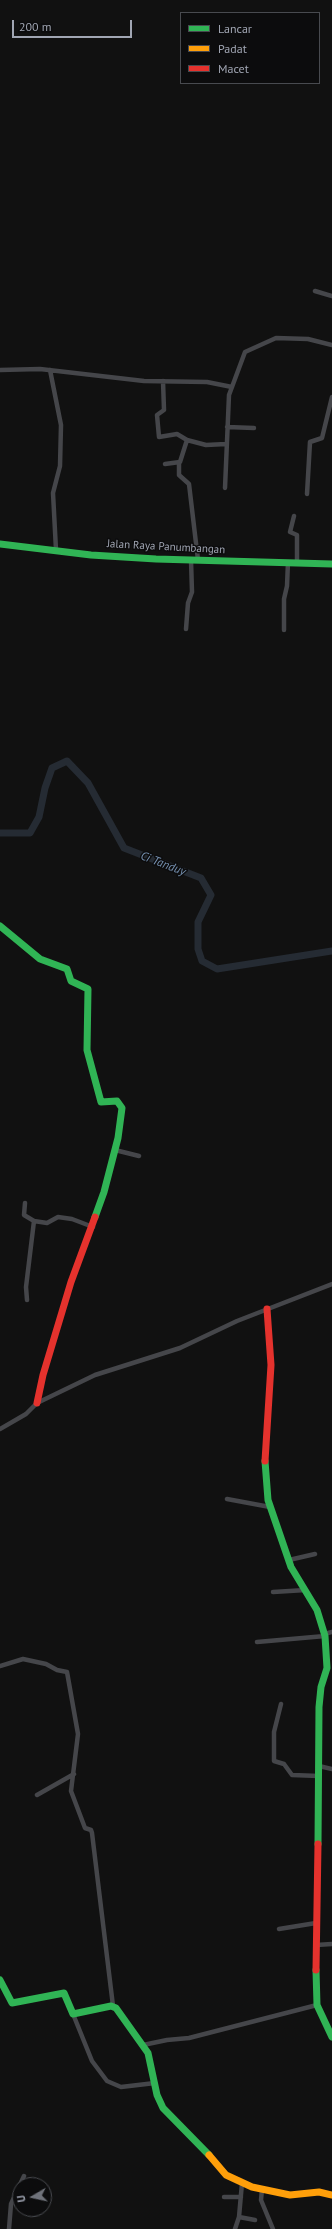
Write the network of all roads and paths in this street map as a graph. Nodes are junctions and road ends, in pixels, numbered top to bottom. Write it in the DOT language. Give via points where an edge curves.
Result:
graph roads {
  1 [pos="315,291"];
  2 [pos="332,296"];
  3 [pos="332,345"];
  4 [pos="0,370"];
  5 [pos="50,370"];
  6 [pos="163,381"];
  7 [pos="232,387"];
  8 [pos="332,397"];
  9 [pos="227,427"];
  10 [pos="254,428"];
  11 [pos="187,440"];
  12 [pos="226,444"];
  13 [pos="179,463"];
  14 [pos="165,464"];
  15 [pos="225,488"];
  16 [pos="307,494"];
  17 [pos="294,516"];
  18 [pos="0,544"];
  19 [pos="56,550"];
  20 [pos="194,560"];
  21 [pos="288,562"];
  22 [pos="297,562"];
  23 [pos="332,564"];
  24 [pos="186,629"];
  25 [pos="284,630"];
  26 [pos="0,926"];
  27 [pos="115,1150"];
  28 [pos="139,1156"];
  29 [pos="25,1203"];
  30 [pos="34,1221"];
  31 [pos="93,1227"];
  32 [pos="332,1284"];
  33 [pos="27,1300"];
  34 [pos="267,1309"];
  35 [pos="37,1403"];
  36 [pos="0,1429"];
  37 [pos="227,1499"];
  38 [pos="270,1507"];
  39 [pos="315,1554"];
  40 [pos="289,1560"];
  41 [pos="306,1590"];
  42 [pos="273,1592"];
  43 [pos="332,1632"];
  44 [pos="324,1635"];
  45 [pos="257,1642"];
  46 [pos="0,1666"];
  47 [pos="281,1704"];
  48 [pos="319,1766"];
  49 [pos="332,1770"];
  50 [pos="74,1774"];
  51 [pos="319,1776"];
  52 [pos="37,1795"];
  53 [pos="316,1923"];
  54 [pos="279,1929"];
  55 [pos="332,1944"];
  56 [pos="316,1946"];
  57 [pos="0,1980"];
  58 [pos="317,2005"];
  59 [pos="113,2006"];
  60 [pos="73,2014"];
  61 [pos="332,2037"];
  62 [pos="143,2045"];
  63 [pos="155,2082"];
  64 [pos="24,2176"];
  65 [pos="242,2183"];
  66 [pos="262,2189"];
  67 [pos="332,2195"];
  68 [pos="224,2197"];
  69 [pos="241,2197"];
  70 [pos="239,2217"];
  71 [pos="255,2220"];
  72 [pos="10,2229"];
  73 [pos="235,2229"];
  74 [pos="272,2229"];
  1 -- 2 [label="street"];
  3 -- 7 [label="street" via="308,339 269,340 245,352"];
  4 -- 5 [label="street"];
  5 -- 6 [label="street"];
  5 -- 19 [label="street" via="61,425 60,466 53,493"];
  6 -- 7 [label="street" via="210,382"];
  6 -- 11 [label="street" via="164,410 157,415 159,438 177,434"];
  7 -- 9 [label="street"];
  8 -- 16 [label="street" via="321,439 310,442"];
  9 -- 10 [label="street"];
  9 -- 12 [label="street"];
  11 -- 12 [label="street" via="206,445"];
  11 -- 13 [label="street"];
  12 -- 15 [label="street"];
  13 -- 14 [label="street"];
  13 -- 20 [label="street" via="179,475 189,484"];
  17 -- 22 [label="street" via="290,532 296,535"];
  18 -- 19 [label="street, Jalan Raya Panumbangan"];
  19 -- 20 [label="street, Jalan Raya Panumbangan"];
  20 -- 21 [label="street, Jalan Raya Panumbangan"];
  20 -- 24 [label="street"];
  21 -- 22 [label="street, Jalan Raya Panumbangan"];
  21 -- 25 [label="street"];
  22 -- 23 [label="street, Jalan Raya Panumbangan"];
  26 -- 27 [label="street" via="40,959 67,969 71,981 88,989 87,1050 101,1102 117,1101 122,1108 122,1122"];
  27 -- 28 [label="street"];
  27 -- 31 [label="street"];
  29 -- 30 [label="street" via="24,1215"];
  30 -- 31 [label="street" via="47,1223 58,1217"];
  30 -- 33 [label="street" via="26,1287"];
  31 -- 35 [label="street" via="72,1282"];
  32 -- 34 [label="street"];
  34 -- 35 [label="street" via="180,1348 95,1376"];
  34 -- 38 [label="street" via="271,1365 264,1457"];
  35 -- 36 [label="street" via="26,1414"];
  37 -- 38 [label="street"];
  38 -- 40 [label="street"];
  39 -- 40 [label="street"];
  40 -- 41 [label="street"];
  41 -- 42 [label="street"];
  41 -- 44 [label="street" via="319,1616"];
  43 -- 44 [label="street"];
  44 -- 45 [label="street"];
  44 -- 48 [label="street" via="327,1668 319,1698"];
  46 -- 50 [label="street" via="24,1659 67,1672 78,1729"];
  47 -- 51 [label="street" via="274,1732 274,1761 284,1764 292,1774"];
  48 -- 49 [label="street"];
  48 -- 51 [label="street"];
  50 -- 52 [label="street"];
  50 -- 59 [label="street" via="71,1791 86,1828 91,1830 92,1834"];
  51 -- 53 [label="street"];
  53 -- 54 [label="street"];
  53 -- 56 [label="street"];
  55 -- 56 [label="street"];
  56 -- 58 [label="street"];
  57 -- 60 [label="street" via="12,2003 65,1993"];
  58 -- 61 [label="street"];
  58 -- 62 [label="street" via="188,2038"];
  59 -- 60 [label="street"];
  59 -- 62 [label="street"];
  60 -- 63 [label="street" via="92,2061 107,2081 121,2088"];
  62 -- 63 [label="street" via="150,2059"];
  63 -- 65 [label="street" via="158,2098 166,2112 195,2139 226,2175"];
  64 -- 72 [label="street" via="11,2204"];
  65 -- 66 [label="street"];
  65 -- 69 [label="street"];
  66 -- 67 [label="street" via="290,2195 319,2192"];
  66 -- 74 [label="street" via="261,2200"];
  68 -- 69 [label="street"];
  69 -- 70 [label="street"];
  70 -- 71 [label="street"];
  70 -- 73 [label="street"];
}
